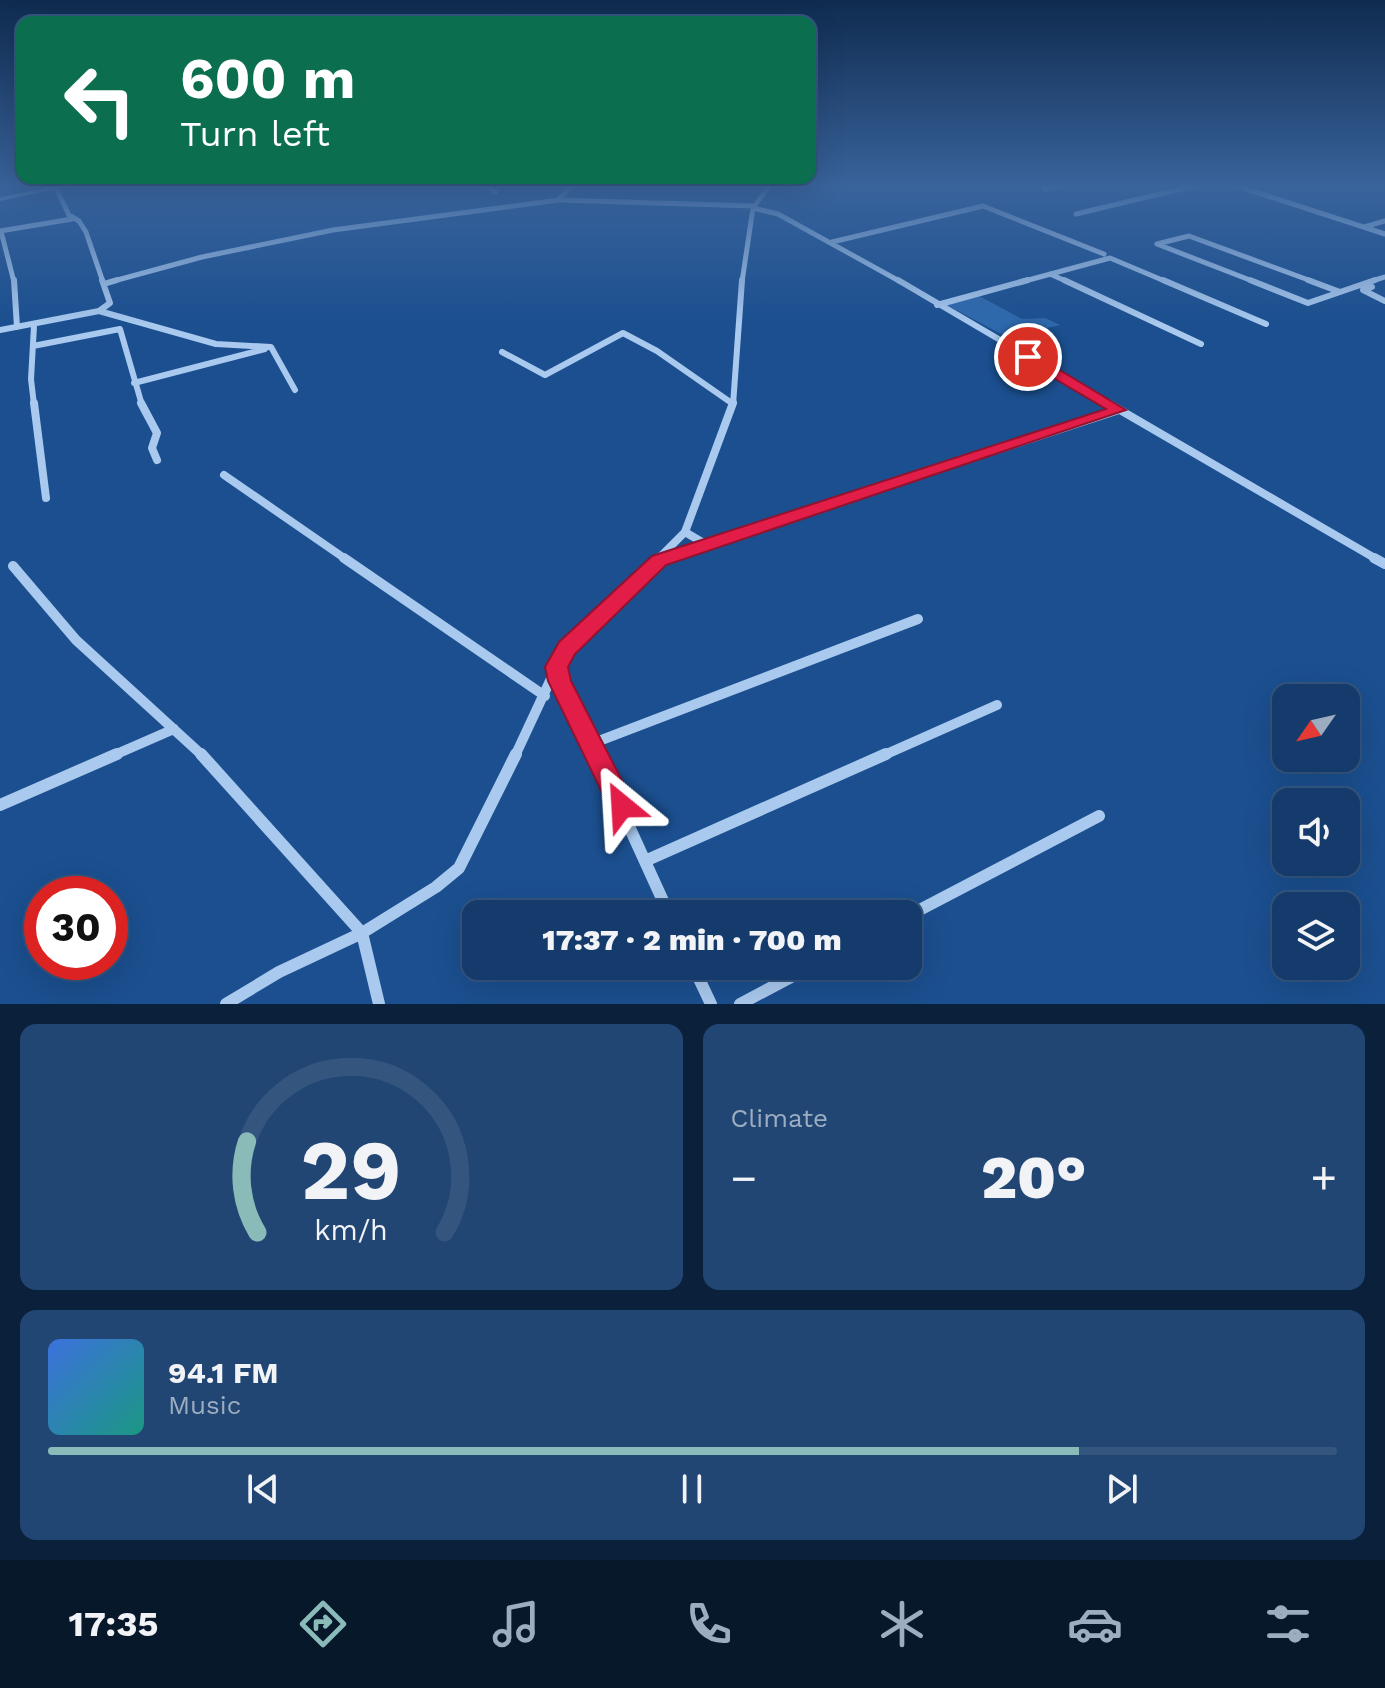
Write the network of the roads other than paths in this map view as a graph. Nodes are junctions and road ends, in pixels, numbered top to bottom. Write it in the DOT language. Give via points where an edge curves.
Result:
graph roads {
  1 [pos="0,231"];
  2 [pos="86,232"];
  3 [pos="324,232"];
  4 [pos="750,232"];
  5 [pos="812,232"];
  6 [pos="875,232"];
  7 [pos="1052,232"];
  8 [pos="832,242"];
  9 [pos="1104,254"];
  10 [pos="1050,274"];
  11 [pos="1385,280"];
  12 [pos="104,284"];
  13 [pos="1340,292"];
  14 [pos="1385,301"];
  15 [pos="937,305"];
  16 [pos="99,311"];
  17 [pos="1266,324"];
  18 [pos="34,326"];
  19 [pos="17,327"];
  20 [pos="0,330"];
  21 [pos="1201,344"];
  22 [pos="33,346"];
  23 [pos="271,347"];
  24 [pos="502,352"];
  25 [pos="134,383"];
  26 [pos="295,390"];
  27 [pos="733,404"];
  28 [pos="1119,410"];
  29 [pos="157,460"];
  30 [pos="224,475"];
  31 [pos="46,498"];
  32 [pos="685,532"];
  33 [pos="707,545"];
  34 [pos="659,561"];
  35 [pos="1385,564"];
  36 [pos="13,566"];
  37 [pos="918,619"];
  38 [pos="557,667"];
  39 [pos="545,696"];
  40 [pos="997,705"];
  41 [pos="174,729"];
  42 [pos="591,744"];
  43 [pos="0,805"];
  44 [pos="1099,816"];
  45 [pos="645,861"];
  46 [pos="663,900"];
  47 [pos="922,909"];
  48 [pos="362,933"];
  49 [pos="700,980"];
  50 [pos="785,980"];
  51 [pos="226,1004"];
  52 [pos="379,1004"];
  53 [pos="711,1004"];
  54 [pos="740,1004"];
  1 -- 19 [label="street" via="16,289"];
  2 -- 12 [label="street"];
  3 -- 12 [label="street"];
  4 -- 27 [label="street"];
  5 -- 8 [label="street"];
  6 -- 8 [label="street"];
  7 -- 9 [label="street"];
  8 -- 15 [label="street"];
  10 -- 15 [label="street"];
  10 -- 17 [label="street" via="1114,259"];
  10 -- 21 [label="street"];
  11 -- 13 [label="street"];
  11 -- 14 [label="street" via="1363,290"];
  12 -- 16 [label="street" via="110,303"];
  13 -- 13 [label="street" via="1313,303 1297,300 1157,244 1189,236"];
  15 -- 28 [label="street"];
  16 -- 18 [label="street"];
  16 -- 23 [label="street" via="216,344"];
  18 -- 19 [label="street"];
  18 -- 22 [label="street"];
  19 -- 20 [label="street"];
  22 -- 25 [label="street" via="120,329"];
  22 -- 31 [label="street" via="31,379"];
  23 -- 25 [label="street"];
  23 -- 26 [label="street"];
  24 -- 27 [label="street" via="545,375 623,333"];
  25 -- 29 [label="street" via="157,433 152,448"];
  27 -- 32 [label="street"];
  28 -- 33 [label="street"];
  28 -- 35 [label="street"];
  30 -- 39 [label="street"];
  32 -- 33 [label="street"];
  32 -- 34 [label="street"];
  33 -- 34 [label="street"];
  34 -- 38 [label="street" via="567,648"];
  36 -- 41 [label="street" via="76,640"];
  37 -- 42 [label="street"];
  38 -- 39 [label="street"];
  38 -- 42 [label="street"];
  39 -- 48 [label="street" via="459,868"];
  40 -- 45 [label="street"];
  41 -- 43 [label="street"];
  41 -- 48 [label="street"];
  42 -- 45 [label="street"];
  44 -- 47 [label="street"];
  45 -- 46 [label="street"];
  48 -- 51 [label="street"];
  48 -- 52 [label="street"];
  49 -- 53 [label="street"];
  50 -- 54 [label="street"];
}
